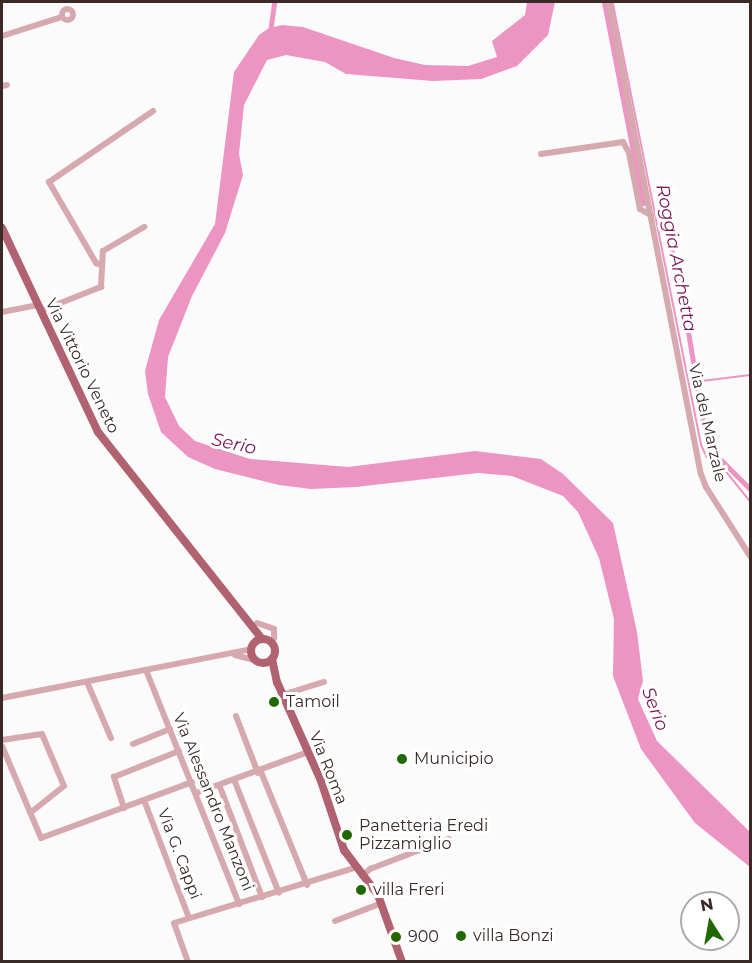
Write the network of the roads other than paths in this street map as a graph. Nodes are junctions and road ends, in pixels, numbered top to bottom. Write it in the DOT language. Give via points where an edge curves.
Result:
graph roads {
  1 [pos="609,2"];
  2 [pos="62,17"];
  3 [pos="2,36"];
  4 [pos="153,111"];
  5 [pos="541,154"];
  6 [pos="651,215"];
  7 [pos="144,227"];
  8 [pos="2,228"];
  9 [pos="101,265"];
  10 [pos="38,308"];
  11 [pos="2,312"];
  12 [pos="750,556"];
  13 [pos="257,623"];
  14 [pos="260,643"];
  15 [pos="231,654"];
  16 [pos="254,660"];
  17 [pos="269,661"];
  18 [pos="146,670"];
  19 [pos="87,682"];
  20 [pos="324,682"];
  21 [pos="282,695"];
  22 [pos="2,698"];
  23 [pos="236,716"];
  24 [pos="170,729"];
  25 [pos="111,738"];
  26 [pos="2,741"];
  27 [pos="133,744"];
  28 [pos="2,746"];
  29 [pos="179,751"];
  30 [pos="308,752"];
  31 [pos="259,772"];
  32 [pos="192,782"];
  33 [pos="235,782"];
  34 [pos="220,786"];
  35 [pos="196,794"];
  36 [pos="144,800"];
  37 [pos="124,808"];
  38 [pos="30,813"];
  39 [pos="448,839"];
  40 [pos="354,868"];
  41 [pos="362,876"];
  42 [pos="307,885"];
  43 [pos="279,893"];
  44 [pos="262,897"];
  45 [pos="382,903"];
  46 [pos="239,904"];
  47 [pos="189,918"];
  48 [pos="334,921"];
  49 [pos="188,962"];
  50 [pos="402,962"];
  1 -- 6 [label="street, Via del Marzale"];
  2 -- 3 [label="street"];
  4 -- 9 [label="street" via="49,182 96,263"];
  5 -- 6 [label="street" via="623,142 640,209"];
  6 -- 12 [label="street, Via del Marzale" via="701,474"];
  7 -- 9 [label="street" via="106,248"];
  8 -- 10 [label="main road, Via Vittorio Veneto"];
  9 -- 10 [label="street" via="101,287"];
  10 -- 11 [label="street"];
  10 -- 14 [label="main road, Via Vittorio Veneto" via="98,432 245,618"];
  13 -- 14 [label="street" via="274,629 274,638"];
  14 -- 15 [label="street"];
  14 -- 16 [label="main road"];
  14 -- 17 [label="main road, Via Roma" via="275,648"];
  15 -- 16 [label="street"];
  15 -- 18 [label="street"];
  16 -- 17 [label="main road"];
  17 -- 21 [label="main road, Via Roma"];
  18 -- 19 [label="street"];
  18 -- 24 [label="street, Via Alessandro Manzoni"];
  19 -- 22 [label="street"];
  19 -- 25 [label="street"];
  20 -- 21 [label="street"];
  21 -- 30 [label="main road, Via Roma"];
  23 -- 31 [label="street"];
  24 -- 27 [label="street"];
  24 -- 29 [label="street, Via Alessandro Manzoni"];
  26 -- 38 [label="street" via="42,734 64,786"];
  28 -- 38 [label="street"];
  29 -- 32 [label="street, Via Alessandro Manzoni"];
  29 -- 37 [label="street" via="114,777"];
  30 -- 31 [label="street"];
  30 -- 40 [label="main road, Via Roma"];
  31 -- 33 [label="street"];
  31 -- 42 [label="street"];
  32 -- 35 [label="street, Via Alessandro Manzoni"];
  32 -- 36 [label="street, Via G. Cappi"];
  33 -- 34 [label="street"];
  33 -- 43 [label="street"];
  34 -- 35 [label="street"];
  34 -- 44 [label="street"];
  35 -- 46 [label="street, Via Alessandro Manzoni"];
  36 -- 37 [label="street, Via G. Cappi"];
  36 -- 47 [label="street, Via G. Cappi"];
  37 -- 38 [label="street, Via G. Cappi" via="41,838"];
  39 -- 41 [label="street" via="370,869"];
  40 -- 41 [label="main road, Via Roma"];
  40 -- 42 [label="street"];
  41 -- 45 [label="main road"];
  42 -- 43 [label="street"];
  43 -- 44 [label="street"];
  44 -- 46 [label="street"];
  45 -- 48 [label="street"];
  45 -- 50 [label="main road"];
  46 -- 47 [label="street"];
  47 -- 49 [label="street" via="174,923"];
}
